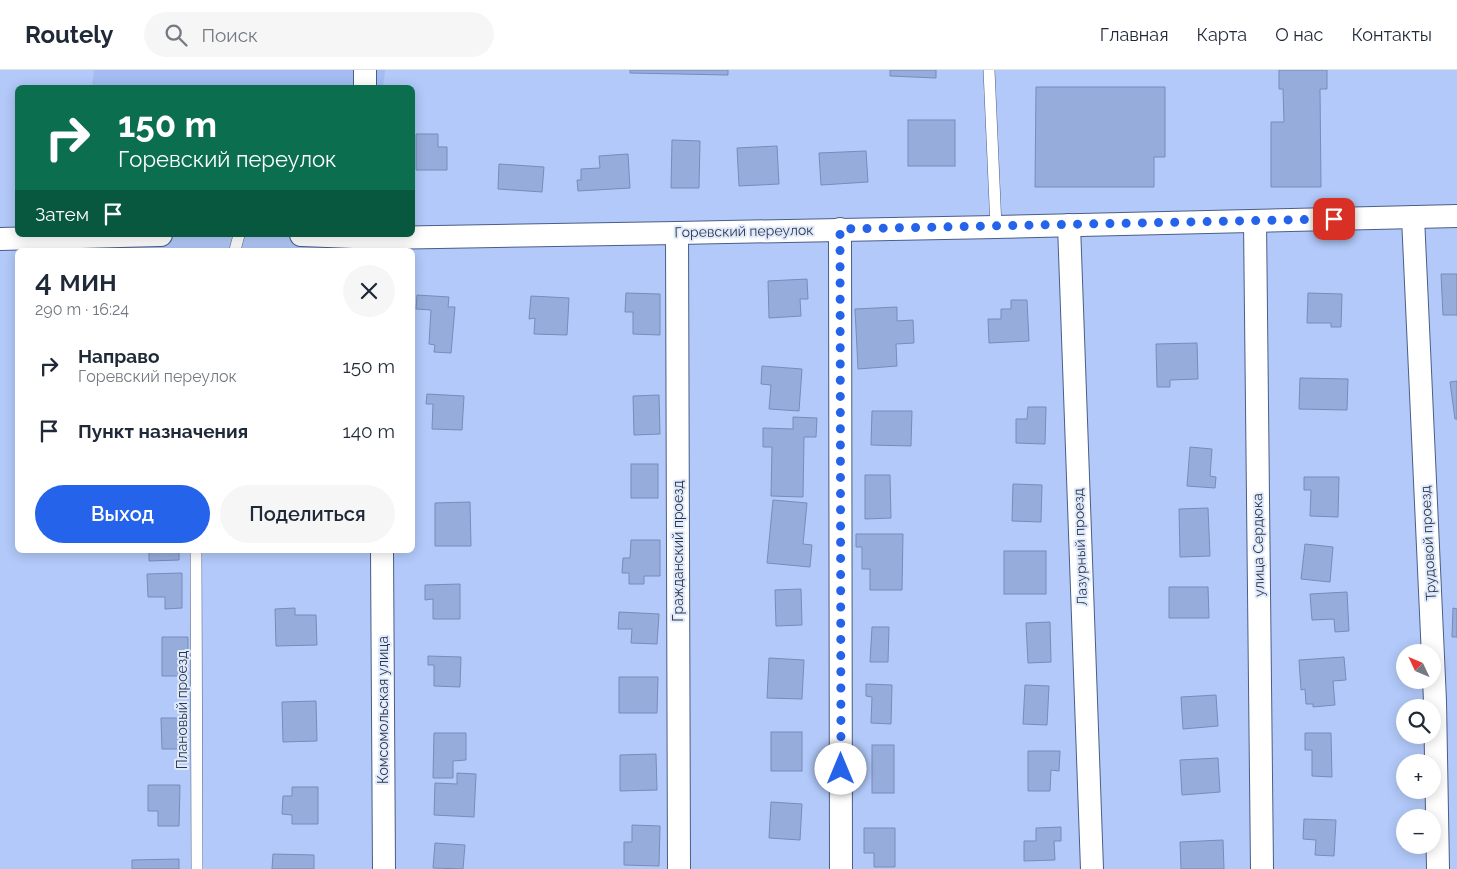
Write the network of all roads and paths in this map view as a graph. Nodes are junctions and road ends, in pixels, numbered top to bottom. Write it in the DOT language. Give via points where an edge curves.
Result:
graph roads {
  1 [pos="365,70"];
  2 [pos="989,70"];
  3 [pos="365,85"];
  4 [pos="1457,216"];
  5 [pos="1413,217"];
  6 [pos="1255,222"];
  7 [pos="1069,225"];
  8 [pos="996,227"];
  9 [pos="840,229"];
  10 [pos="677,233"];
  11 [pos="80,237"];
  12 [pos="328,237"];
  13 [pos="0,239"];
  14 [pos="380,241"];
  15 [pos="196,553"];
  16 [pos="382,553"];
  17 [pos="197,869"];
  18 [pos="384,869"];
  19 [pos="679,869"];
  20 [pos="841,869"];
  21 [pos="1092,869"];
  22 [pos="1262,869"];
  23 [pos="1438,869"];
  1 -- 3 [label="street"];
  2 -- 8 [label="lane"];
  4 -- 5 [label="street, Горевский переулок"];
  5 -- 6 [label="street, Горевский переулок"];
  5 -- 23 [label="street, Трудовой проезд" via="1435,701"];
  6 -- 7 [label="street, Горевский переулок"];
  6 -- 22 [label="street, улица Сердюка"];
  7 -- 8 [label="street, Горевский переулок"];
  7 -- 21 [label="street, Лазурный проезд"];
  8 -- 9 [label="street, Горевский переулок"];
  9 -- 10 [label="street, Горевский переулок"];
  9 -- 20 [label="street"];
  10 -- 14 [label="street, Горевский переулок"];
  10 -- 19 [label="street, Гражданский проезд"];
  11 -- 13 [label="street"];
  12 -- 14 [label="street, Горевский переулок"];
  15 -- 17 [label="lane, Плановый проезд"];
  16 -- 18 [label="street, Комсомольская улица"];
}
